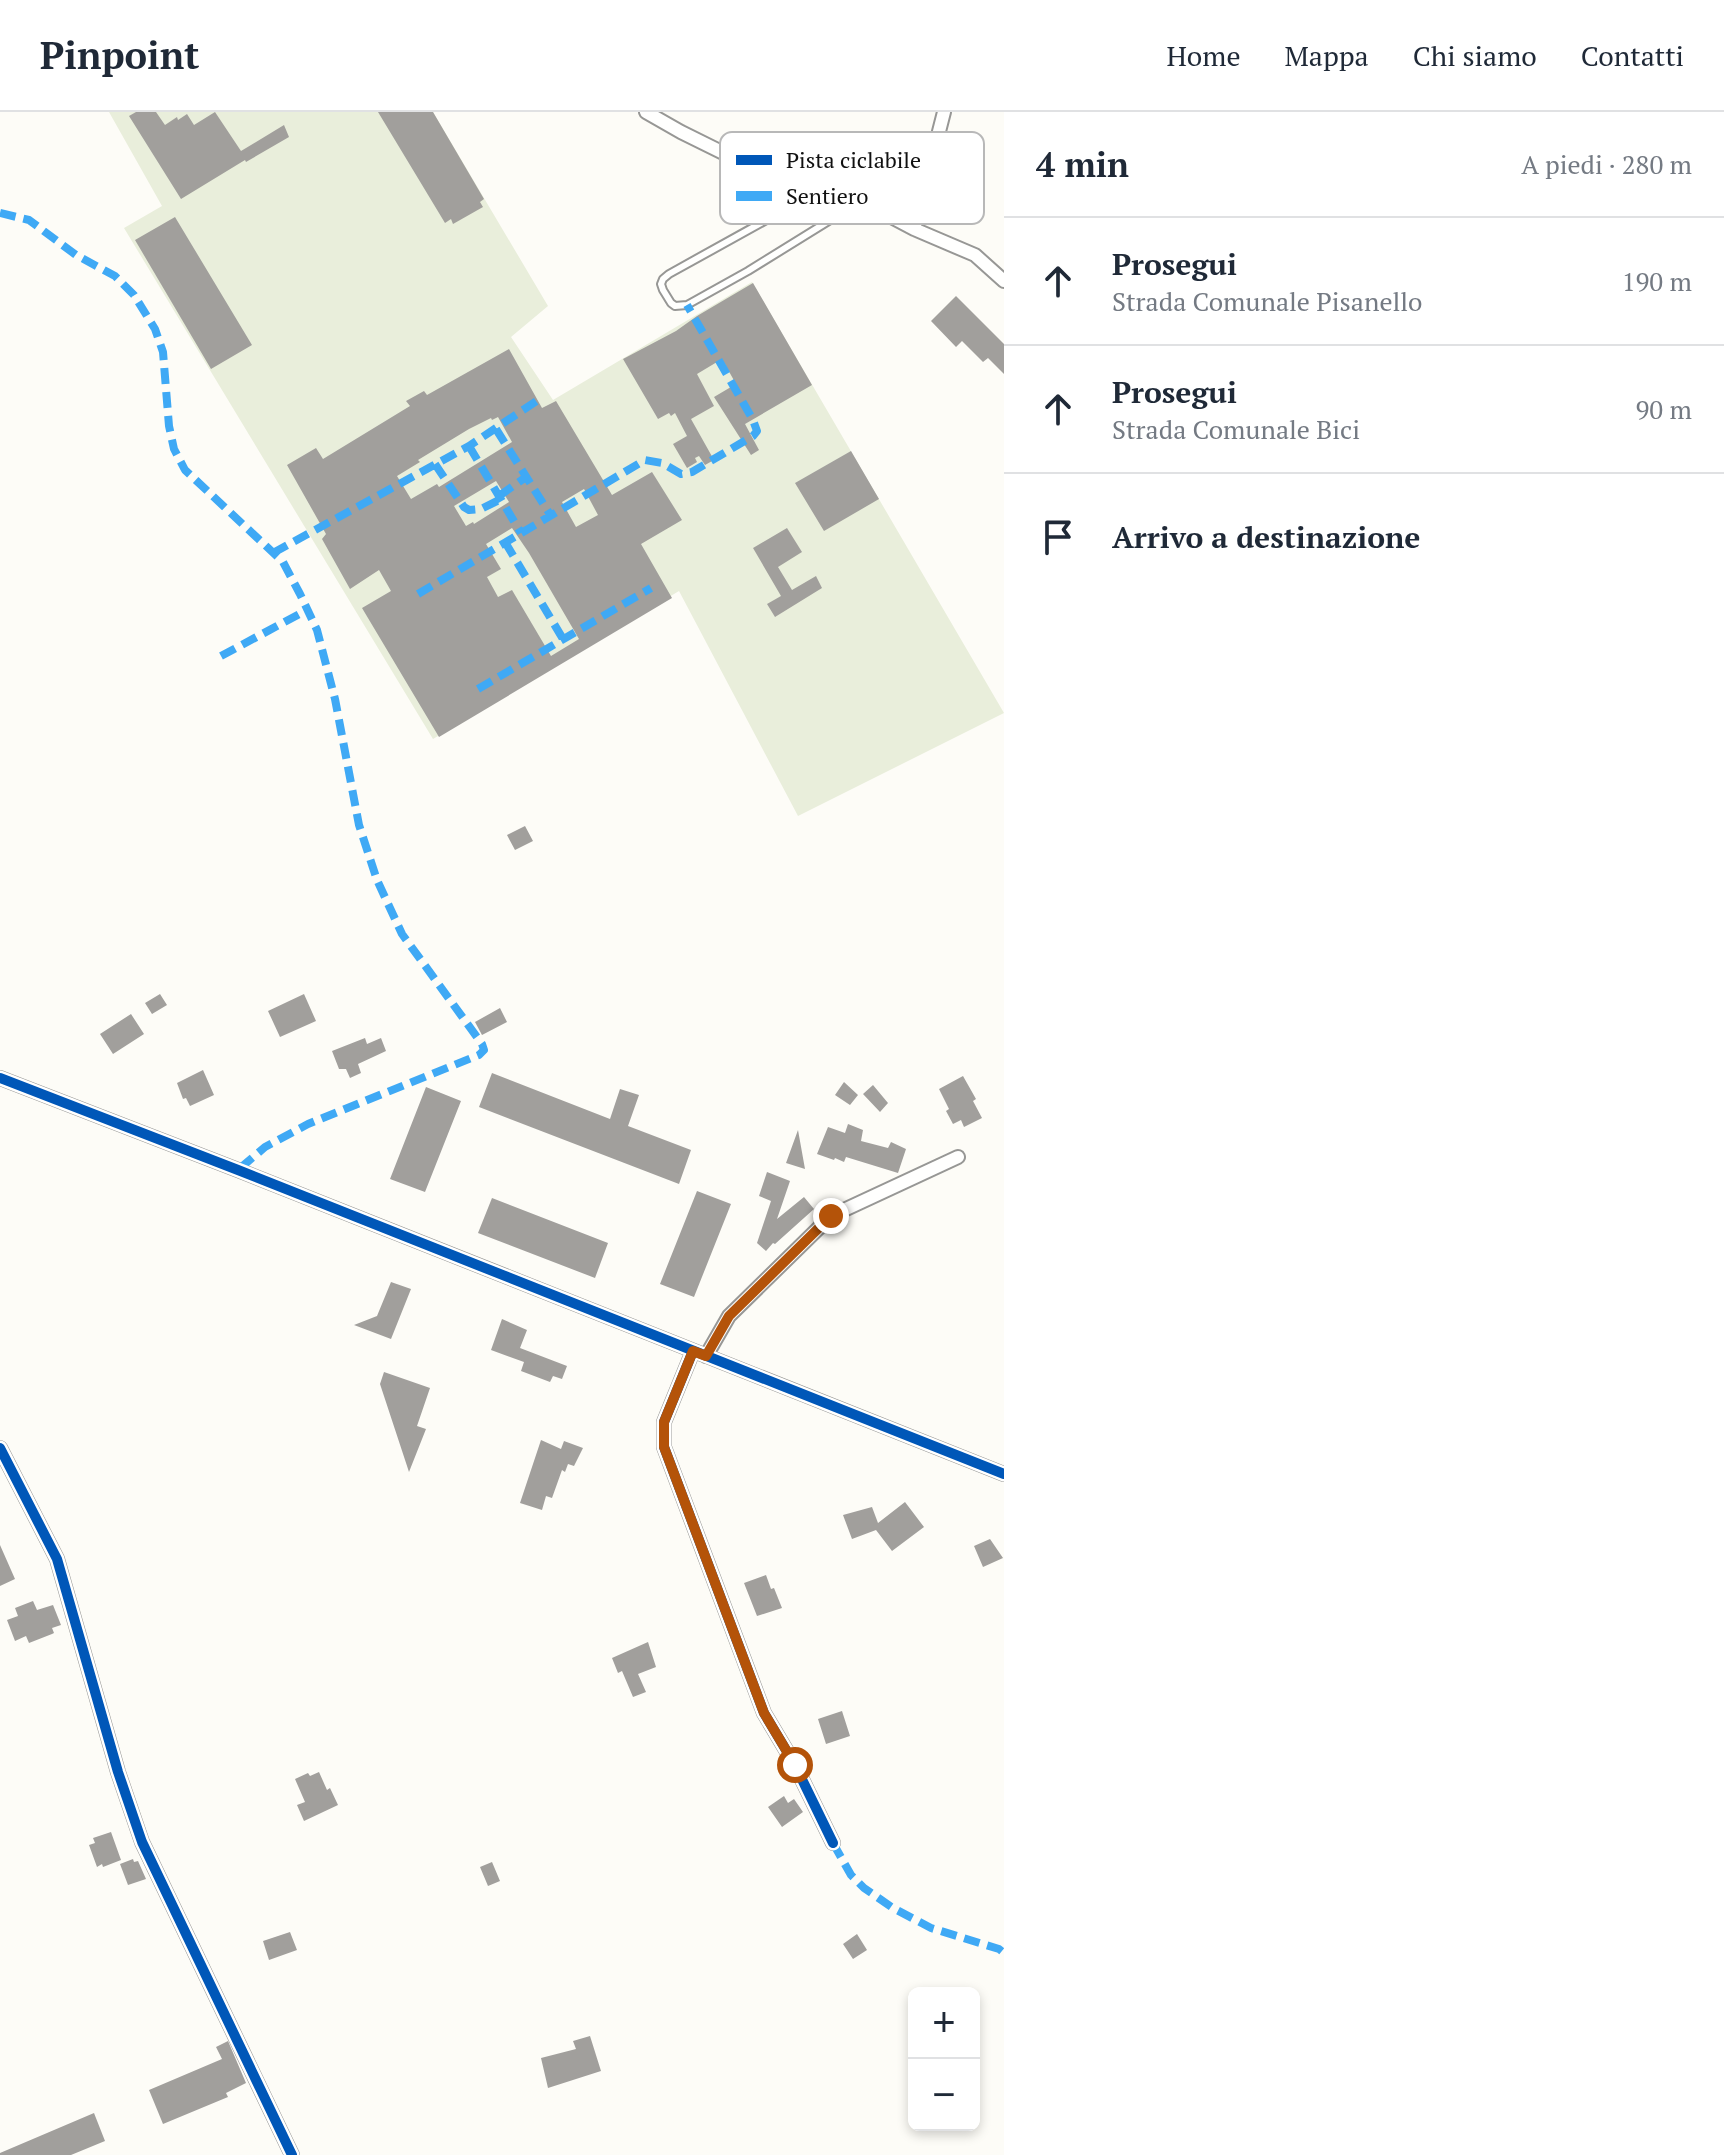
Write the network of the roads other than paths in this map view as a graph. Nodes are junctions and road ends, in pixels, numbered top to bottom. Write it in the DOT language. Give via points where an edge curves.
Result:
graph roads {
  1 [pos="646,112"];
  2 [pos="944,112"];
  3 [pos="939,132"];
  4 [pos="720,151"];
  5 [pos="759,224"];
  6 [pos="823,224"];
  7 [pos="905,224"];
  8 [pos="915,224"];
  9 [pos="914,229"];
  10 [pos="1004,281"];
  11 [pos="0,1078"];
  12 [pos="958,1157"];
  13 [pos="700,1354"];
  14 [pos="0,1448"];
  15 [pos="1004,1474"];
  16 [pos="833,1843"];
  17 [pos="292,2155"];
  1 -- 4 [label="street"];
  2 -- 3 [label="street"];
  5 -- 6 [label="lane" via="663,279 663,290 675,306 687,305"];
  7 -- 9 [label="street"];
  8 -- 9 [label="street"];
  9 -- 10 [label="street" via="975,255"];
  11 -- 13 [label="street"];
  12 -- 13 [label="street" via="831,1216 729,1316"];
  13 -- 15 [label="street"];
  13 -- 16 [label="street" via="664,1422 664,1447 764,1713"];
  14 -- 17 [label="street" via="57,1559 142,1842"];
}
